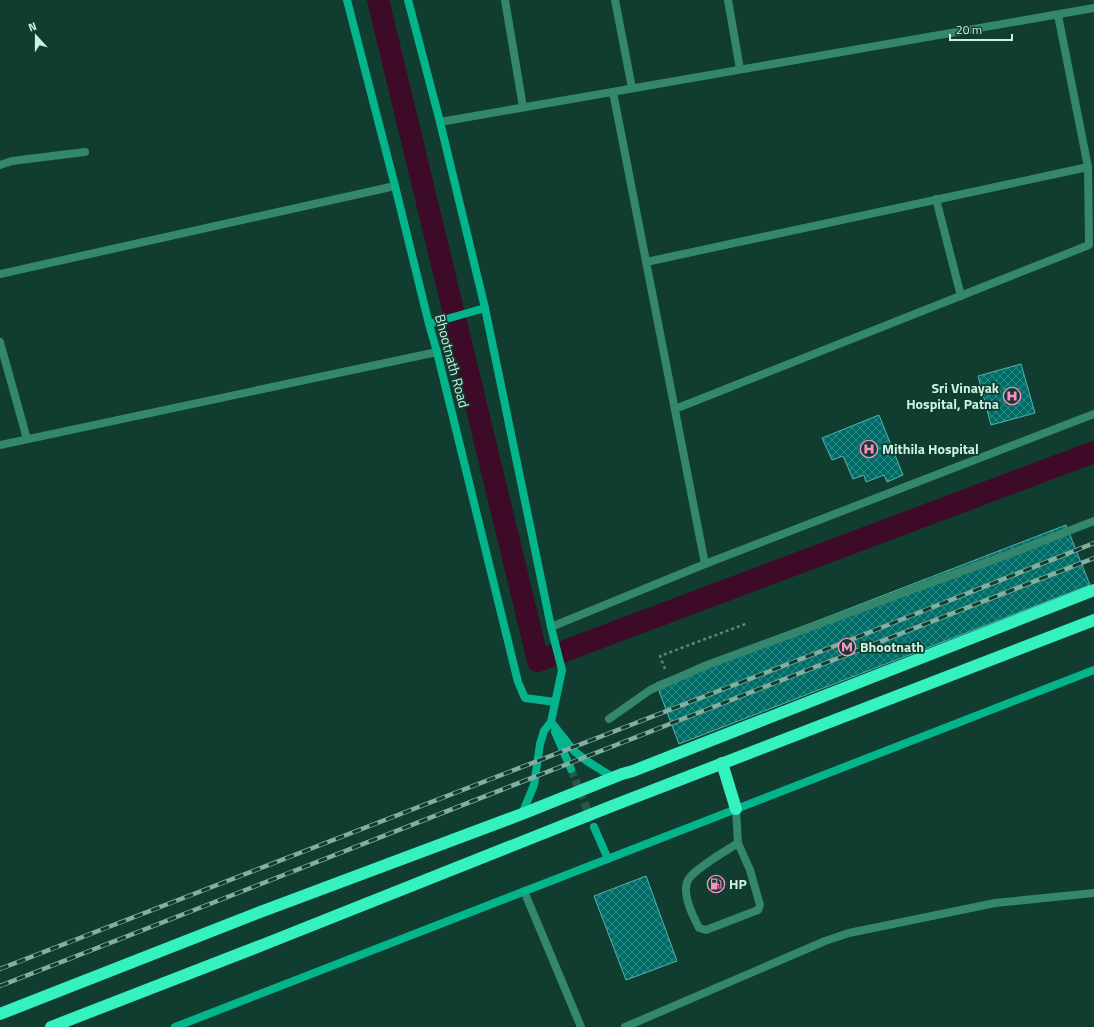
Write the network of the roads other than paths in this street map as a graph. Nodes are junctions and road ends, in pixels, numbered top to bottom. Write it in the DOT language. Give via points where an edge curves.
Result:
graph roads {
  1 [pos="347,0"];
  2 [pos="408,0"];
  3 [pos="505,0"];
  4 [pos="615,0"];
  5 [pos="728,0"];
  6 [pos="1094,8"];
  7 [pos="1058,15"];
  8 [pos="740,69"];
  9 [pos="632,88"];
  10 [pos="613,92"];
  11 [pos="523,107"];
  12 [pos="440,122"];
  13 [pos="85,152"];
  14 [pos="0,165"];
  15 [pos="1088,167"];
  16 [pos="395,186"];
  17 [pos="936,200"];
  18 [pos="646,262"];
  19 [pos="0,274"];
  20 [pos="961,296"];
  21 [pos="485,308"];
  22 [pos="432,324"];
  23 [pos="0,342"];
  24 [pos="437,352"];
  25 [pos="675,409"];
  26 [pos="1094,414"];
  27 [pos="27,439"];
  28 [pos="0,445"];
  29 [pos="1094,521"];
  30 [pos="705,564"];
  31 [pos="1094,590"];
  32 [pos="1094,620"];
  33 [pos="552,630"];
  34 [pos="1094,670"];
  35 [pos="555,702"];
  36 [pos="609,719"];
  37 [pos="551,722"];
  38 [pos="722,763"];
  39 [pos="571,770"];
  40 [pos="614,778"];
  41 [pos="736,809"];
  42 [pos="522,814"];
  43 [pos="594,827"];
  44 [pos="738,843"];
  45 [pos="608,859"];
  46 [pos="524,891"];
  47 [pos="1094,893"];
  48 [pos="0,1014"];
  49 [pos="51,1027"];
  50 [pos="175,1027"];
  51 [pos="581,1027"];
  52 [pos="625,1027"];
  1 -- 16 [label="street, Bhootnath Road"];
  2 -- 12 [label="street"];
  3 -- 11 [label="street"];
  4 -- 9 [label="street"];
  5 -- 8 [label="street"];
  6 -- 7 [label="street"];
  7 -- 8 [label="street"];
  7 -- 15 [label="street"];
  8 -- 9 [label="street"];
  9 -- 10 [label="street"];
  10 -- 11 [label="street"];
  10 -- 18 [label="street"];
  11 -- 12 [label="street"];
  12 -- 21 [label="street"];
  13 -- 14 [label="street" via="12,161"];
  15 -- 17 [label="street"];
  15 -- 20 [label="street" via="1089,245"];
  16 -- 19 [label="street"];
  16 -- 22 [label="street, Bhootnath Road"];
  17 -- 18 [label="street"];
  17 -- 20 [label="street"];
  18 -- 25 [label="street"];
  20 -- 25 [label="street"];
  21 -- 22 [label="street"];
  21 -- 33 [label="street"];
  22 -- 24 [label="street, Bhootnath Road"];
  23 -- 27 [label="street"];
  24 -- 27 [label="street"];
  24 -- 35 [label="street, Bhootnath Road" via="518,682 525,698"];
  25 -- 30 [label="street"];
  26 -- 30 [label="street"];
  27 -- 28 [label="street"];
  29 -- 36 [label="street" via="707,665 650,690"];
  30 -- 33 [label="street"];
  31 -- 40 [label="highway"];
  32 -- 38 [label="highway"];
  33 -- 35 [label="street" via="562,670"];
  34 -- 41 [label="street"];
  35 -- 37 [label="street"];
  37 -- 39 [label="street"];
  37 -- 40 [label="street" via="574,751"];
  37 -- 42 [label="street" via="544,731 534,785"];
  38 -- 41 [label="highway"];
  38 -- 49 [label="highway"];
  40 -- 42 [label="highway"];
  41 -- 44 [label="street"];
  41 -- 45 [label="street"];
  42 -- 48 [label="highway" via="255,914"];
  43 -- 45 [label="street"];
  44 -- 44 [label="street" via="750,870 760,905 758,910 706,930 699,928 685,894 687,880 697,869"];
  45 -- 46 [label="street"];
  46 -- 50 [label="street"];
  46 -- 51 [label="street"];
  47 -- 52 [label="street" via="995,903 849,933"];
}
